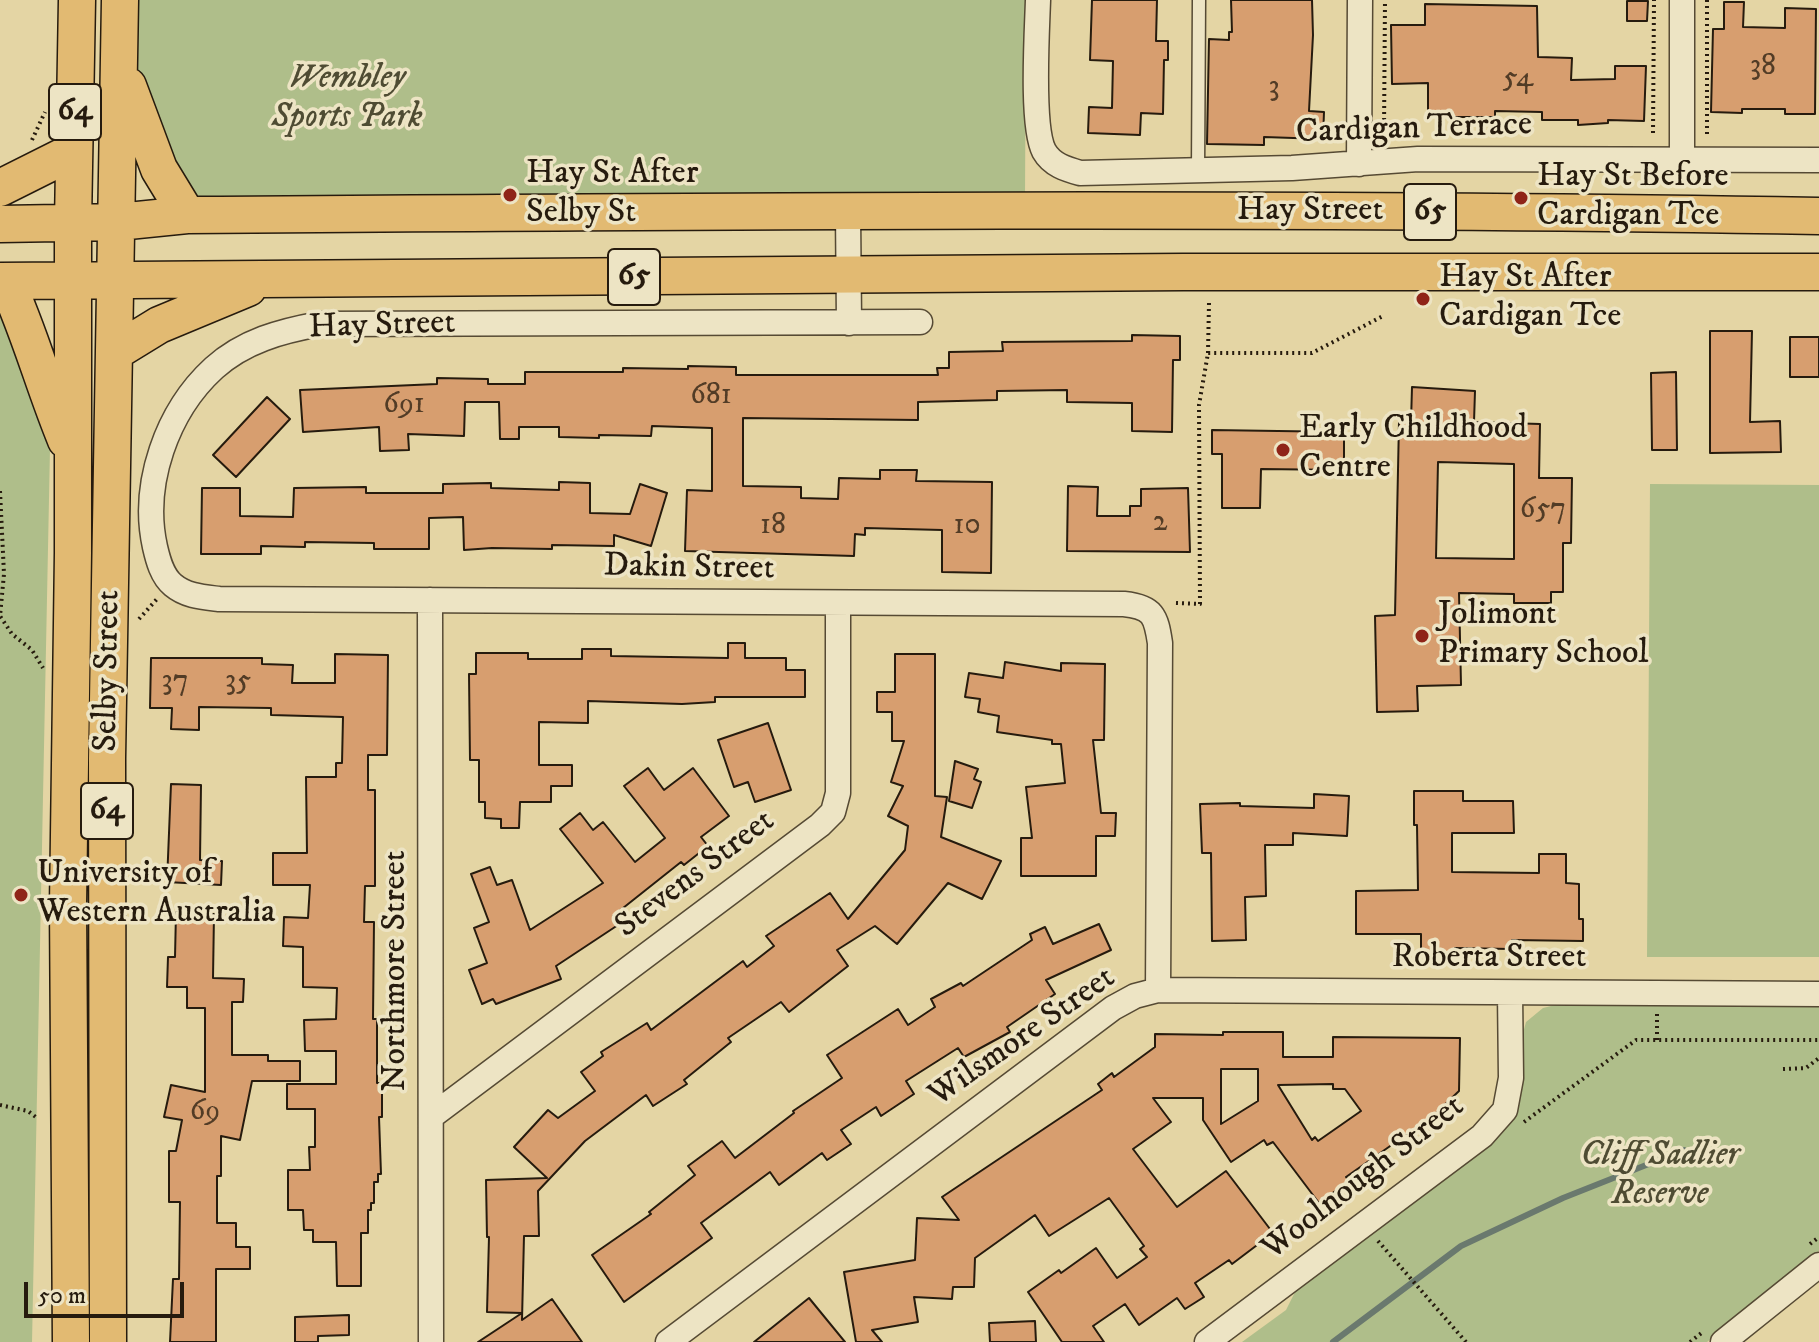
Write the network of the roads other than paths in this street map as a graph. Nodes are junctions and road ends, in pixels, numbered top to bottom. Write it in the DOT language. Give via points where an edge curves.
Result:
graph roads {
  1 [pos="77,0"];
  2 [pos="120,0"];
  3 [pos="1038,0"];
  4 [pos="1199,0"];
  5 [pos="1360,0"];
  6 [pos="1682,0"];
  7 [pos="119,62"];
  8 [pos="74,151"];
  9 [pos="1682,159"];
  10 [pos="1819,160"];
  11 [pos="1359,164"];
  12 [pos="1198,172"];
  13 [pos="0,188"];
  14 [pos="848,212"];
  15 [pos="187,215"];
  16 [pos="1819,216"];
  17 [pos="118,222"];
  18 [pos="73,223"];
  19 [pos="0,224"];
  20 [pos="1819,241"];
  21 [pos="1819,272"];
  22 [pos="1765,273"];
  23 [pos="849,274"];
  24 [pos="73,280"];
  25 [pos="268,280"];
  26 [pos="3,281"];
  27 [pos="117,281"];
  28 [pos="920,322"];
  29 [pos="849,323"];
  30 [pos="115,352"];
  31 [pos="73,456"];
  32 [pos="219,599"];
  33 [pos="430,600"];
  34 [pos="838,604"];
  35 [pos="1154,617"];
  36 [pos="58,684"];
  37 [pos="108,696"];
  38 [pos="1158,990"];
  39 [pos="1510,993"];
  40 [pos="1819,994"];
  41 [pos="432,1116"];
  42 [pos="53,1119"];
  43 [pos="107,1119"];
  44 [pos="1819,1265"];
  45 [pos="71,1342"];
  46 [pos="108,1342"];
  47 [pos="431,1342"];
  48 [pos="668,1342"];
  49 [pos="1207,1342"];
  50 [pos="1723,1342"];
  1 -- 8 [label="main road, Selby Street / 64"];
  2 -- 7 [label="main road, Selby Street / 64"];
  3 -- 12 [label="street, Cardigan Terrace" via="1037,128 1044,152 1059,167 1080,173"];
  4 -- 12 [label="lane"];
  5 -- 11 [label="street"];
  6 -- 9 [label="street"];
  7 -- 15 [label="main road" via="159,169"];
  7 -- 17 [label="main road, Selby Street / 64"];
  8 -- 13 [label="main road"];
  8 -- 18 [label="main road, Selby Street / 64"];
  9 -- 10 [label="street, Cardigan Terrace"];
  9 -- 11 [label="street, Cardigan Terrace" via="1418,159"];
  11 -- 12 [label="street, Cardigan Terrace"];
  14 -- 15 [label="main road, Hay Street / 65"];
  14 -- 16 [label="main road, Hay Street / 65"];
  14 -- 23 [label="street"];
  15 -- 17 [label="main road, Hay Street / 65"];
  17 -- 18 [label="main road, 65"];
  17 -- 27 [label="main road, Selby Street / 64"];
  18 -- 19 [label="main road, 65"];
  18 -- 24 [label="main road, Selby Street / 64"];
  20 -- 22 [label="main road" via="1795,264"];
  21 -- 22 [label="main road, Hay Street / 65"];
  22 -- 23 [label="main road, Hay Street / 65"];
  23 -- 25 [label="main road, Hay Street / 65"];
  23 -- 29 [label="street"];
  24 -- 26 [label="main road, 65"];
  24 -- 27 [label="main road, 65"];
  24 -- 31 [label="main road, Selby Street / 64"];
  25 -- 27 [label="main road, Hay Street / 65"];
  25 -- 30 [label="main road" via="159,325"];
  26 -- 31 [label="main road" via="27,328 46,393"];
  27 -- 30 [label="main road, Selby Street / 64"];
  28 -- 29 [label="street, Hay Street"];
  29 -- 32 [label="street, Hay Street" via="320,324 260,339 234,352 190,394 169,429 153,485 152,533 159,565 172,584 191,596"];
  30 -- 37 [label="main road, Selby Street / 64"];
  31 -- 36 [label="main road, Selby Street / 64"];
  32 -- 33 [label="street, Dakin Street"];
  33 -- 34 [label="street, Dakin Street"];
  33 -- 41 [label="street, Northmore Street"];
  34 -- 35 [label="street, Dakin Street" via="1124,604 1145,608"];
  34 -- 41 [label="street, Stevens Street" via="838,793 833,812"];
  35 -- 38 [label="street, Wilsmore Street" via="1160,643"];
  36 -- 37 [label="main road"];
  36 -- 42 [label="main road, Selby Street / 64"];
  37 -- 43 [label="main road, Selby Street / 64"];
  38 -- 39 [label="street, Roberta Street"];
  38 -- 48 [label="street, Wilsmore Street" via="1113,1008"];
  39 -- 40 [label="street, Roberta Street"];
  39 -- 49 [label="street, Woolnough Street" via="1511,1078 1505,1110 1482,1136"];
  41 -- 47 [label="street, Northmore Street"];
  42 -- 43 [label="main road"];
  42 -- 45 [label="main road, Selby Street / 64"];
  43 -- 46 [label="main road, Selby Street / 64"];
  44 -- 50 [label="street"];
}
